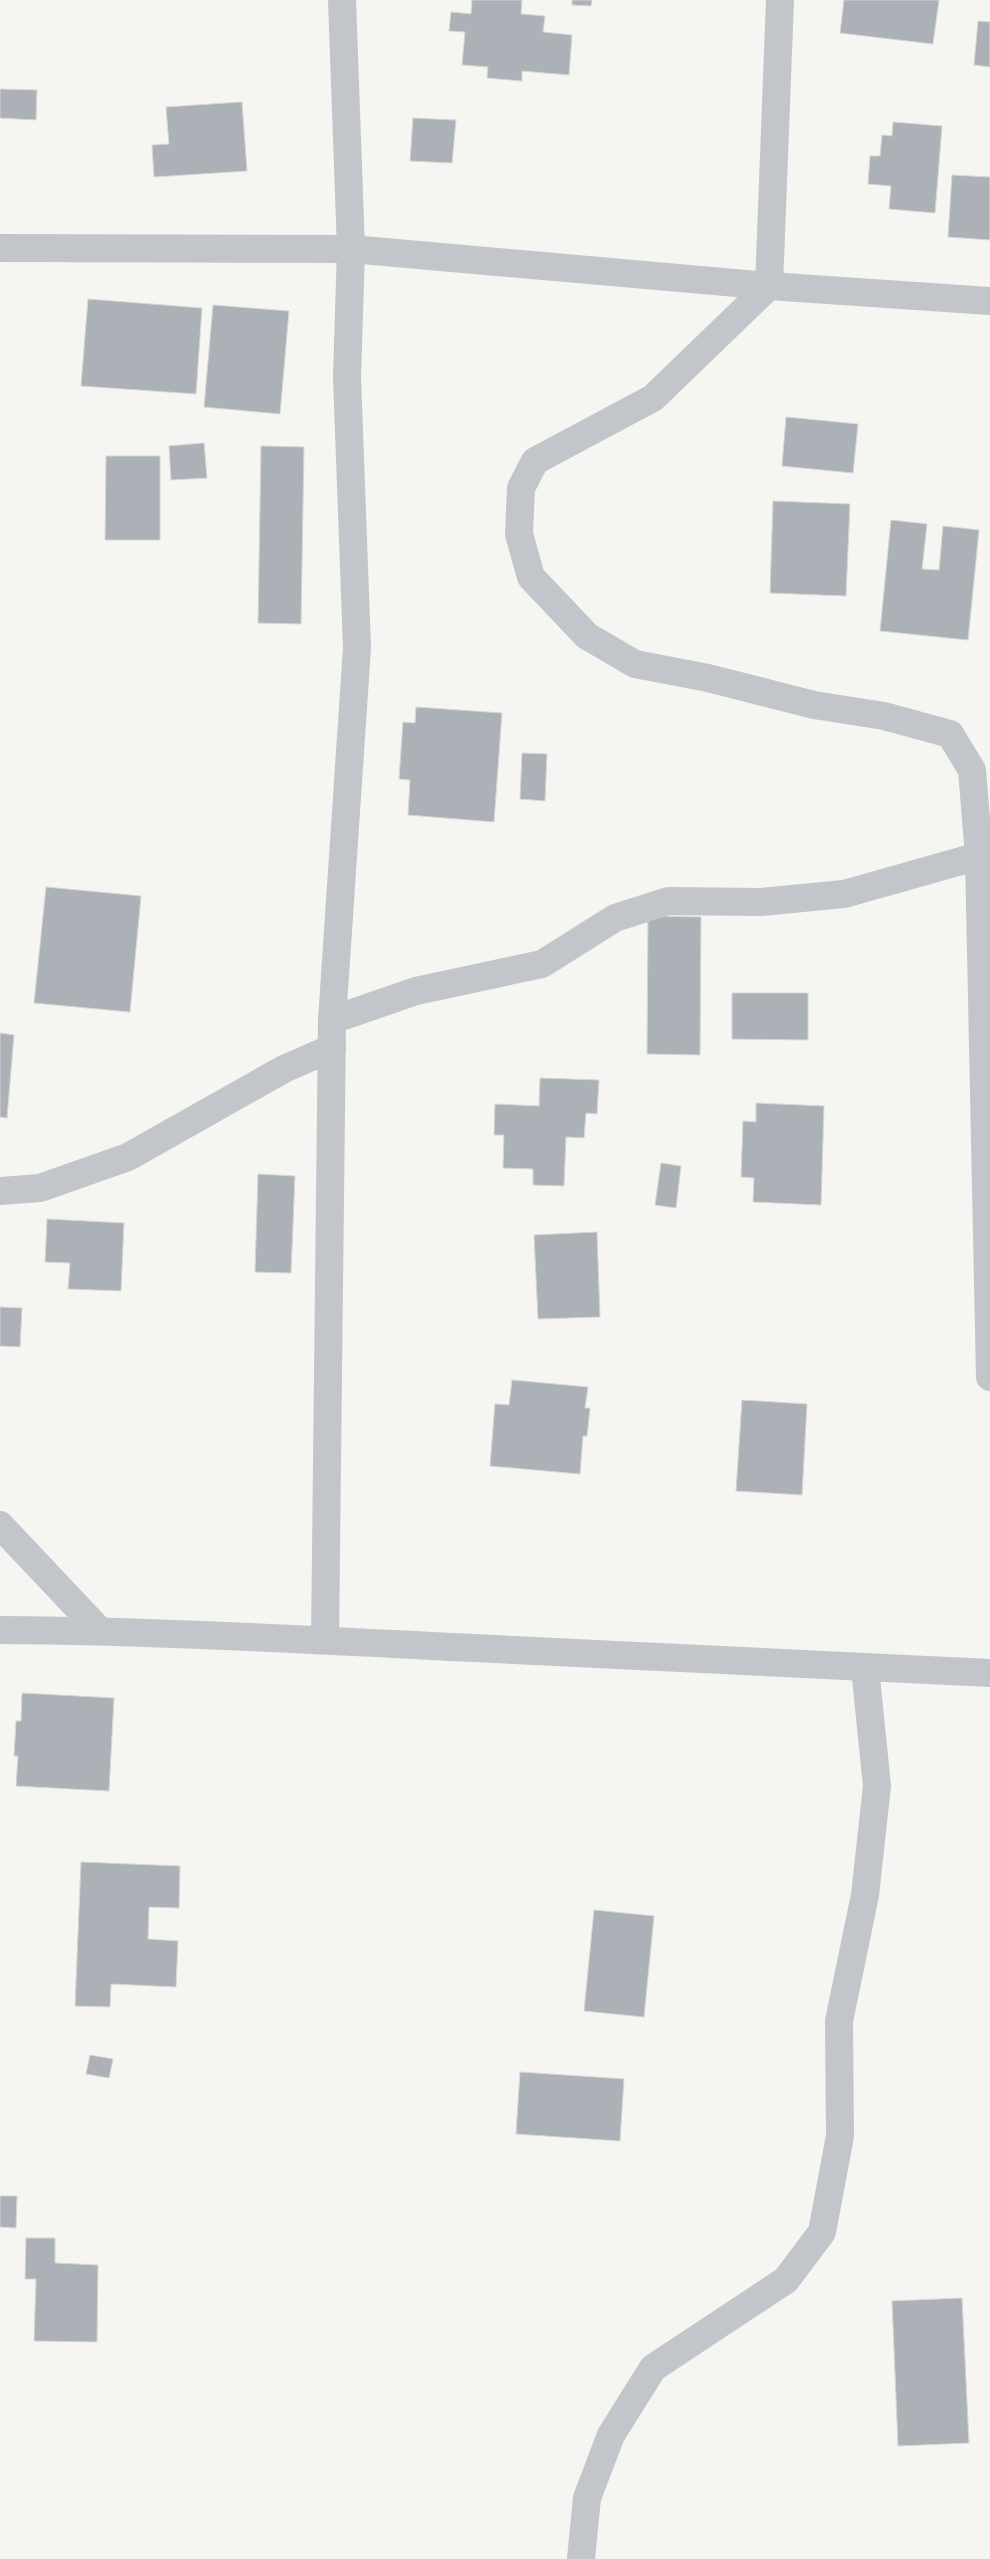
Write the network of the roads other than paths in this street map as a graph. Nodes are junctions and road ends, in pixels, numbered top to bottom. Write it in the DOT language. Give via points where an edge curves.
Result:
graph roads {
  1 [pos="342,0"];
  2 [pos="780,0"];
  3 [pos="0,248"];
  4 [pos="351,249"];
  5 [pos="769,286"];
  6 [pos="990,301"];
  7 [pos="979,856"];
  8 [pos="985,909"];
  9 [pos="332,1020"];
  10 [pos="332,1048"];
  11 [pos="0,1191"];
  12 [pos="990,1377"];
  13 [pos="0,1525"];
  14 [pos="0,1630"];
  15 [pos="100,1631"];
  16 [pos="325,1640"];
  17 [pos="865,1668"];
  18 [pos="990,1673"];
  19 [pos="581,2559"];
  1 -- 4 [label="street"];
  2 -- 5 [label="street"];
  3 -- 4 [label="street"];
  4 -- 5 [label="street"];
  4 -- 9 [label="street" via="347,377 356,648"];
  5 -- 6 [label="street"];
  5 -- 7 [label="street" via="652,398 535,461 522,488 519,534 531,577 587,636 635,664 708,678 814,705 884,716 950,734 972,770"];
  7 -- 8 [label="street"];
  7 -- 9 [label="street" via="844,894 761,902 668,901 615,918 542,964 416,990"];
  8 -- 12 [label="street"];
  9 -- 10 [label="street"];
  10 -- 11 [label="street" via="284,1069 128,1157 40,1188"];
  10 -- 16 [label="street"];
  13 -- 15 [label="street"];
  14 -- 15 [label="street"];
  15 -- 16 [label="street"];
  16 -- 17 [label="street"];
  17 -- 18 [label="street"];
  17 -- 19 [label="street" via="876,1786 865,1895 839,2021 840,2136 822,2232 786,2280 653,2368 611,2435 587,2498"];
}
